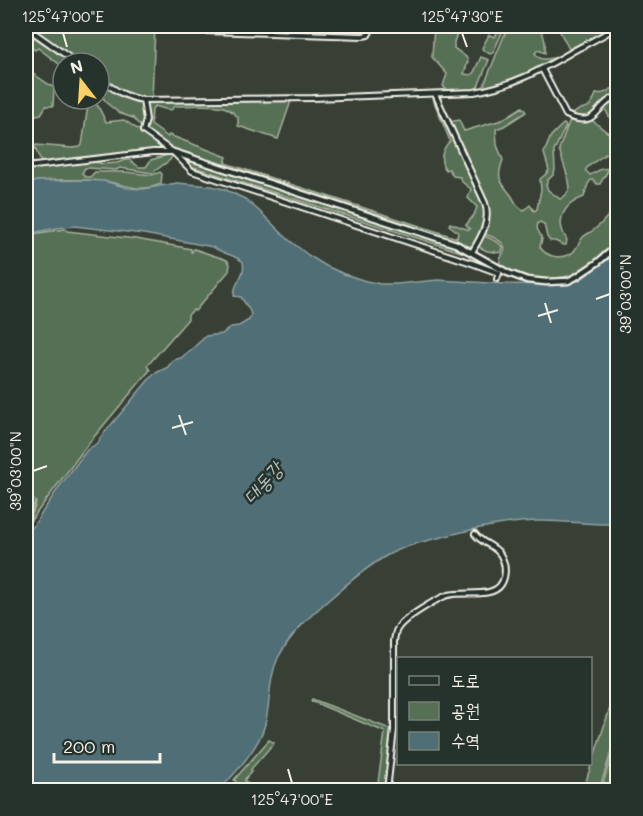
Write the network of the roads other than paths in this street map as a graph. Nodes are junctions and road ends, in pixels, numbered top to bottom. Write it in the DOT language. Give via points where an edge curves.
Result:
graph roads {
  1 [pos="165,26"];
  2 [pos="373,26"];
  3 [pos="618,26"];
  4 [pos="26,27"];
  5 [pos="60,51"];
  6 [pos="542,69"];
  7 [pos="111,87"];
  8 [pos="435,94"];
  9 [pos="618,96"];
  10 [pos="143,100"];
  11 [pos="172,152"];
  12 [pos="26,167"];
  13 [pos="618,245"];
  14 [pos="472,252"];
  15 [pos="497,279"];
  16 [pos="475,534"];
  17 [pos="387,790"];
  1 -- 2 [label="street" via="178,30 363,36 369,35"];
  3 -- 6 [label="street"];
  4 -- 5 [label="street"];
  6 -- 8 [label="street" via="499,87"];
  6 -- 9 [label="street" via="566,115 590,118 604,103"];
  7 -- 10 [label="street"];
  8 -- 10 [label="street"];
  8 -- 14 [label="street" via="486,207 487,222"];
  10 -- 11 [label="street" via="143,131"];
  11 -- 12 [label="street"];
  11 -- 14 [label="street"];
  11 -- 15 [label="street" via="192,171 469,262 499,273"];
  13 -- 14 [label="street" via="586,271 563,282 527,280"];
  16 -- 17 [label="street" via="499,553 505,577 489,592 441,598 396,631 394,730"];
}
